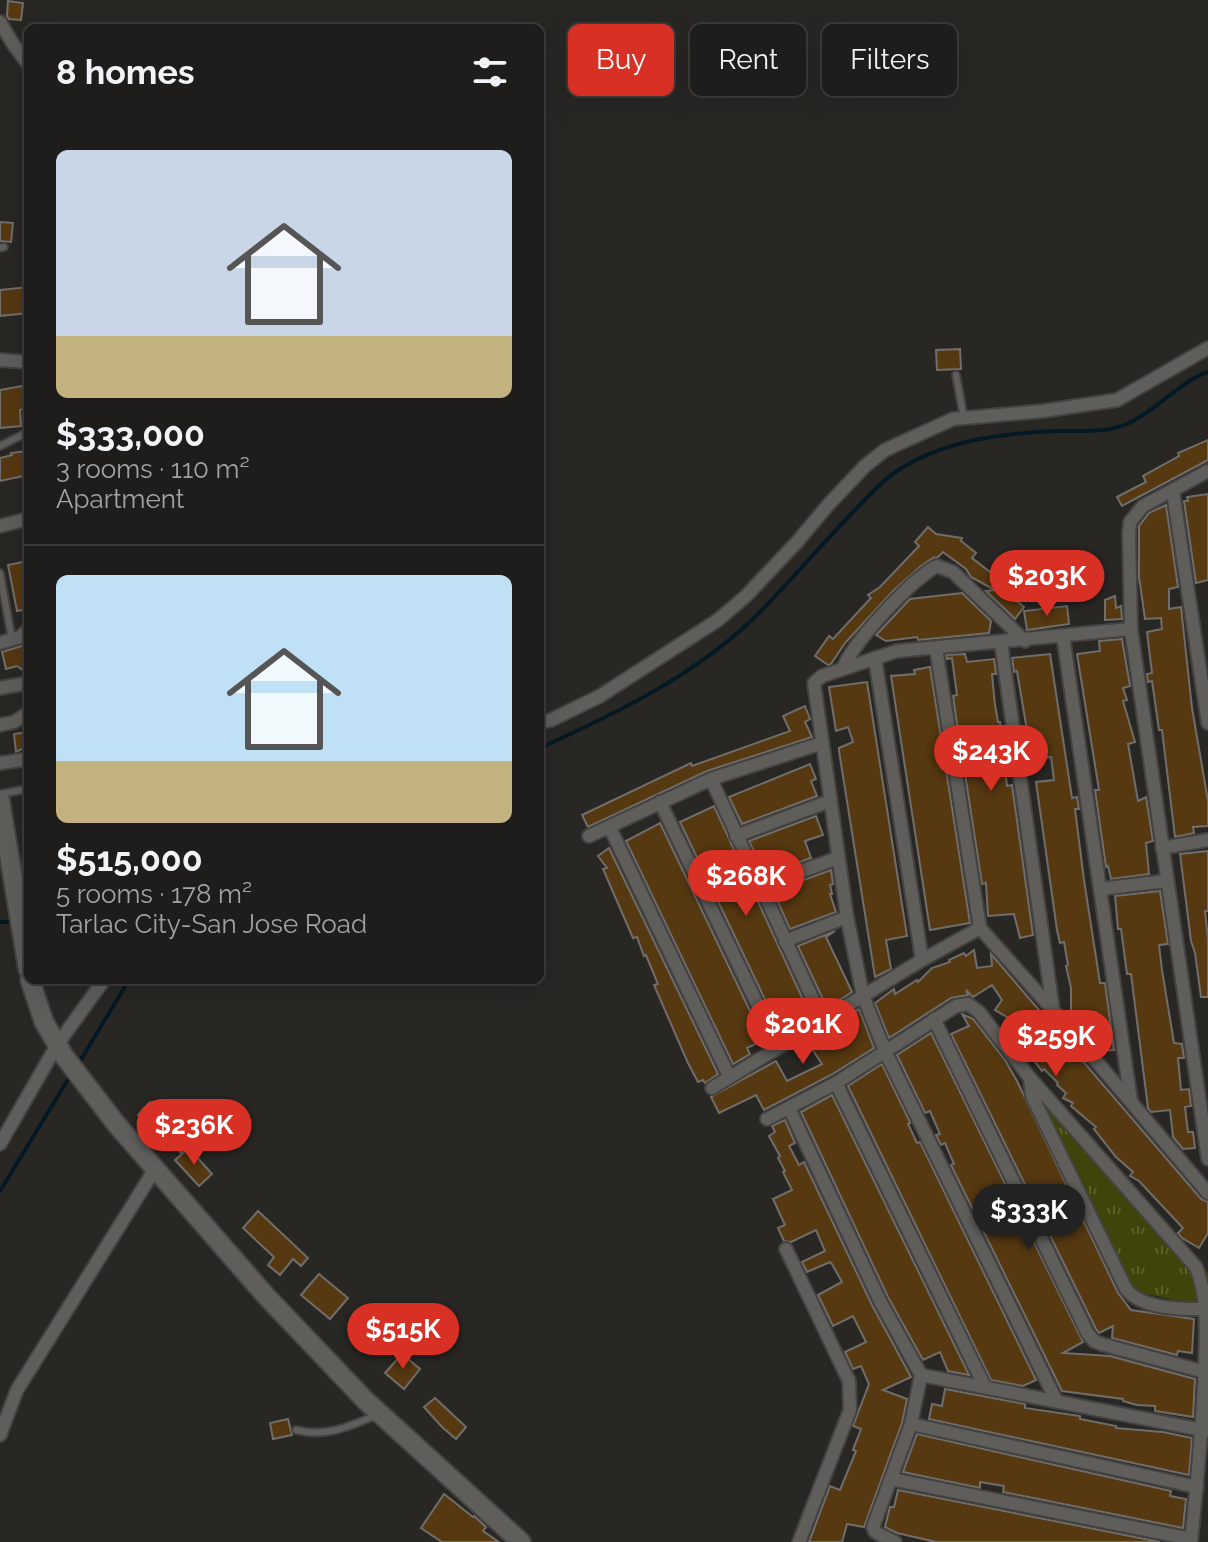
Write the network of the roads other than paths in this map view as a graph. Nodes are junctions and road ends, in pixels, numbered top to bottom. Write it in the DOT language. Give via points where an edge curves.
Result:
graph roads {
  1 [pos="0,22"];
  2 [pos="24,58"];
  3 [pos="1208,348"];
  4 [pos="0,360"];
  5 [pos="24,362"];
  6 [pos="956,375"];
  7 [pos="964,418"];
  8 [pos="24,434"];
  9 [pos="0,446"];
  10 [pos="1208,471"];
  11 [pos="1173,492"];
  12 [pos="24,520"];
  13 [pos="0,526"];
  14 [pos="0,573"];
  15 [pos="1131,629"];
  16 [pos="24,632"];
  17 [pos="1063,636"];
  18 [pos="6,641"];
  19 [pos="1025,641"];
  20 [pos="1001,643"];
  21 [pos="936,648"];
  22 [pos="875,658"];
  23 [pos="843,669"];
  24 [pos="24,684"];
  25 [pos="0,688"];
  26 [pos="24,716"];
  27 [pos="544,721"];
  28 [pos="1208,723"];
  29 [pos="0,725"];
  30 [pos="822,743"];
  31 [pos="24,760"];
  32 [pos="0,763"];
  33 [pos="711,779"];
  34 [pos="21,790"];
  35 [pos="0,794"];
  36 [pos="0,800"];
  37 [pos="830,801"];
  38 [pos="660,802"];
  39 [pos="610,828"];
  40 [pos="589,836"];
  41 [pos="736,836"];
  42 [pos="1208,840"];
  43 [pos="1162,848"];
  44 [pos="838,858"];
  45 [pos="1166,881"];
  46 [pos="760,886"];
  47 [pos="1100,889"];
  48 [pos="847,917"];
  49 [pos="980,928"];
  50 [pos="785,941"];
  51 [pos="24,949"];
  52 [pos="922,960"];
  53 [pos="31,984"];
  54 [pos="102,984"];
  55 [pos="863,996"];
  56 [pos="1053,1010"];
  57 [pos="934,1019"];
  58 [pos="823,1021"];
  59 [pos="778,1047"];
  60 [pos="61,1051"];
  61 [pos="885,1051"];
  62 [pos="729,1076"];
  63 [pos="1030,1078"];
  64 [pos="836,1083"];
  65 [pos="712,1088"];
  66 [pos="1131,1101"];
  67 [pos="790,1110"];
  68 [pos="767,1119"];
  69 [pos="0,1144"];
  70 [pos="1208,1159"];
  71 [pos="155,1169"];
  72 [pos="1208,1193"];
  73 [pos="786,1249"];
  74 [pos="1205,1278"];
  75 [pos="1207,1309"];
  76 [pos="1205,1372"];
  77 [pos="921,1375"];
  78 [pos="985,1387"];
  79 [pos="1056,1400"];
  80 [pos="380,1414"];
  81 [pos="911,1424"];
  82 [pos="296,1430"];
  83 [pos="1205,1430"];
  84 [pos="0,1435"];
  85 [pos="891,1479"];
  86 [pos="1197,1487"];
  87 [pos="1191,1541"];
  88 [pos="521,1542"];
  89 [pos="799,1542"];
  90 [pos="895,1542"];
  1 -- 2 [label="street"];
  3 -- 7 [label="street" via="1108,403"];
  4 -- 5 [label="street"];
  6 -- 7 [label="lane"];
  7 -- 27 [label="street" via="885,450 718,620 600,696"];
  8 -- 9 [label="lane"];
  10 -- 11 [label="street"];
  11 -- 15 [label="street" via="1143,506 1130,522"];
  11 -- 28 [label="street"];
  12 -- 13 [label="street"];
  14 -- 18 [label="lane"];
  15 -- 17 [label="street"];
  15 -- 43 [label="street"];
  16 -- 18 [label="street"];
  17 -- 19 [label="street"];
  17 -- 47 [label="street"];
  19 -- 20 [label="street"];
  19 -- 23 [label="street" via="953,572 937,566 918,578 885,614"];
  20 -- 21 [label="street"];
  20 -- 56 [label="street"];
  21 -- 22 [label="street"];
  21 -- 49 [label="street"];
  22 -- 23 [label="street"];
  22 -- 52 [label="street"];
  23 -- 30 [label="street" via="814,683"];
  24 -- 25 [label="street"];
  26 -- 29 [label="street"];
  30 -- 33 [label="street"];
  30 -- 37 [label="street"];
  31 -- 32 [label="street"];
  33 -- 38 [label="street"];
  33 -- 41 [label="street"];
  34 -- 35 [label="lane"];
  36 -- 51 [label="main road"];
  37 -- 41 [label="street"];
  37 -- 44 [label="street"];
  38 -- 39 [label="street"];
  38 -- 59 [label="street"];
  39 -- 40 [label="street"];
  39 -- 62 [label="street"];
  41 -- 46 [label="street"];
  42 -- 43 [label="street"];
  43 -- 45 [label="street"];
  44 -- 46 [label="street"];
  44 -- 48 [label="street"];
  45 -- 47 [label="street"];
  45 -- 70 [label="street"];
  46 -- 50 [label="street"];
  47 -- 66 [label="street"];
  48 -- 50 [label="street"];
  48 -- 55 [label="street"];
  49 -- 52 [label="street"];
  49 -- 56 [label="street"];
  50 -- 58 [label="street"];
  52 -- 55 [label="street"];
  53 -- 60 [label="main road"];
  54 -- 60 [label="street"];
  55 -- 58 [label="street"];
  55 -- 61 [label="street"];
  56 -- 66 [label="street"];
  57 -- 61 [label="street"];
  57 -- 63 [label="street" via="968,1004"];
  57 -- 76 [label="street" via="1088,1334 1101,1344"];
  58 -- 59 [label="street"];
  59 -- 62 [label="street"];
  60 -- 69 [label="street"];
  60 -- 71 [label="main road"];
  61 -- 64 [label="street"];
  61 -- 79 [label="street"];
  62 -- 65 [label="street"];
  63 -- 74 [label="street"];
  63 -- 75 [label="street" via="1032,1096 1126,1289 1146,1303"];
  64 -- 67 [label="street"];
  64 -- 78 [label="street"];
  66 -- 72 [label="street"];
  67 -- 68 [label="street"];
  67 -- 77 [label="street"];
  71 -- 80 [label="main road" via="266,1296"];
  71 -- 84 [label="street" via="17,1390"];
  73 -- 89 [label="street" via="852,1396"];
  74 -- 75 [label="street"];
  75 -- 76 [label="street"];
  76 -- 83 [label="street"];
  77 -- 78 [label="street"];
  77 -- 81 [label="street"];
  78 -- 79 [label="street"];
  79 -- 83 [label="street"];
  80 -- 82 [label="lane" via="331,1433"];
  80 -- 88 [label="main road"];
  81 -- 85 [label="street"];
  81 -- 86 [label="street"];
  83 -- 86 [label="street"];
  85 -- 87 [label="street"];
  85 -- 90 [label="street" via="873,1530"];
  86 -- 87 [label="street"];
}
